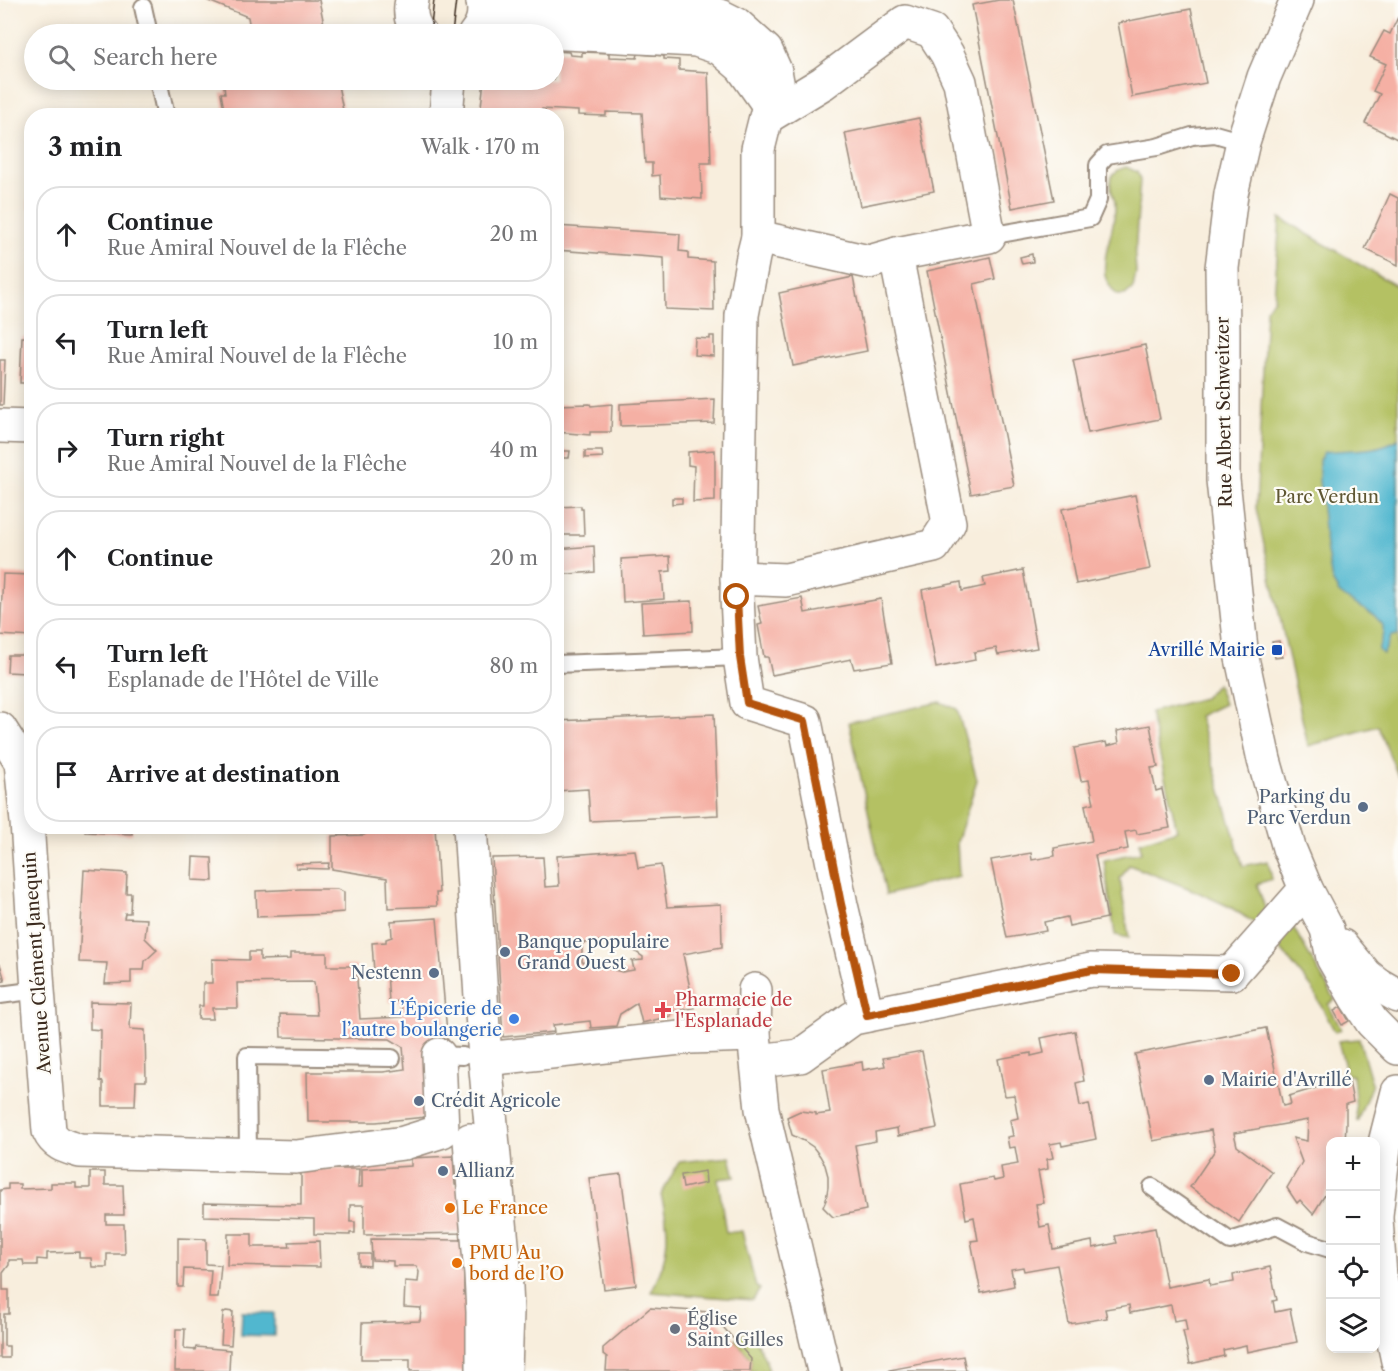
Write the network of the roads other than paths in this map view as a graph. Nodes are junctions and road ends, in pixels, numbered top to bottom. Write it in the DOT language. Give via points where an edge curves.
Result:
graph roads {
  1 [pos="412,0"];
  2 [pos="1297,0"];
  3 [pos="143,7"];
  4 [pos="480,17"];
  5 [pos="146,24"];
  6 [pos="413,24"];
  7 [pos="496,24"];
  8 [pos="564,33"];
  9 [pos="160,90"];
  10 [pos="426,90"];
  11 [pos="448,90"];
  12 [pos="164,108"];
  13 [pos="425,108"];
  14 [pos="447,108"];
  15 [pos="768,111"];
  16 [pos="1243,142"];
  17 [pos="989,236"];
  18 [pos="758,237"];
  19 [pos="897,254"];
  20 [pos="0,426"];
  21 [pos="24,427"];
  22 [pos="737,578"];
  23 [pos="740,657"];
  24 [pos="564,664"];
  25 [pos="0,729"];
  26 [pos="13,824"];
  27 [pos="449,834"];
  28 [pos="470,834"];
  29 [pos="1306,889"];
  30 [pos="1327,929"];
  31 [pos="38,990"];
  32 [pos="754,990"];
  33 [pos="0,995"];
  34 [pos="1398,996"];
  35 [pos="867,1015"];
  36 [pos="756,1048"];
  37 [pos="1398,1048"];
  38 [pos="456,1056"];
  39 [pos="392,1058"];
  40 [pos="1398,1092"];
  41 [pos="248,1156"];
  42 [pos="1152,1187"];
  43 [pos="1379,1191"];
  44 [pos="1380,1235"];
  45 [pos="1326,1248"];
  46 [pos="1384,1253"];
  47 [pos="1398,1361"];
  48 [pos="483,1371"];
  49 [pos="505,1371"];
  50 [pos="824,1371"];
  1 -- 6 [label="street"];
  2 -- 16 [label="street, Rue Albert Schweitzer" via="1264,77"];
  3 -- 5 [label="lane"];
  4 -- 7 [label="street"];
  8 -- 15 [label="street" via="696,40 720,48 742,67"];
  9 -- 12 [label="lane"];
  10 -- 13 [label="street"];
  11 -- 14 [label="street"];
  15 -- 17 [label="street" via="824,83 905,22 932,31 960,82"];
  15 -- 18 [label="street" via="758,149"];
  16 -- 17 [label="lane" via="1208,134 1107,155 1098,165 1098,200 1090,218"];
  16 -- 29 [label="street, Rue Albert Schweitzer" via="1231,194 1222,268 1223,480 1242,658 1264,760 1289,848"];
  17 -- 19 [label="street"];
  18 -- 19 [label="street" via="869,262"];
  18 -- 22 [label="street" via="741,315"];
  19 -- 22 [label="street" via="949,523 934,546 786,580"];
  20 -- 21 [label="street"];
  22 -- 23 [label="street"];
  23 -- 24 [label="lane"];
  23 -- 35 [label="street" via="747,703 805,721"];
  25 -- 26 [label="street, Avenue Clément Janequin" via="21,762"];
  26 -- 31 [label="street, Avenue Clément Janequin"];
  27 -- 38 [label="street"];
  28 -- 38 [label="street"];
  29 -- 30 [label="street, Rue Albert Schweitzer"];
  29 -- 35 [label="street" via="1232,974 1092,970"];
  30 -- 34 [label="street, Rue Albert Schweitzer" via="1366,975"];
  30 -- 37 [label="street, Rue Albert Schweitzer" via="1333,958 1356,998 1372,1022"];
  31 -- 33 [label="lane"];
  31 -- 41 [label="street, Avenue Clément Janequin" via="49,1131 62,1146 80,1151"];
  32 -- 36 [label="street"];
  35 -- 36 [label="street" via="853,1018 800,1056"];
  36 -- 38 [label="street" via="690,1037"];
  36 -- 50 [label="street" via="762,1109"];
  38 -- 41 [label="street" via="442,1131 404,1143 296,1157"];
  38 -- 48 [label="street" via="482,1275"];
  38 -- 49 [label="street" via="506,1287"];
  39 -- 41 [label="lane" via="247,1056"];
  40 -- 43 [label="street" via="1384,1147"];
  42 -- 45 [label="lane" via="1230,1241 1277,1226"];
  44 -- 46 [label="street"];
  46 -- 47 [label="street" via="1380,1277"];
}
